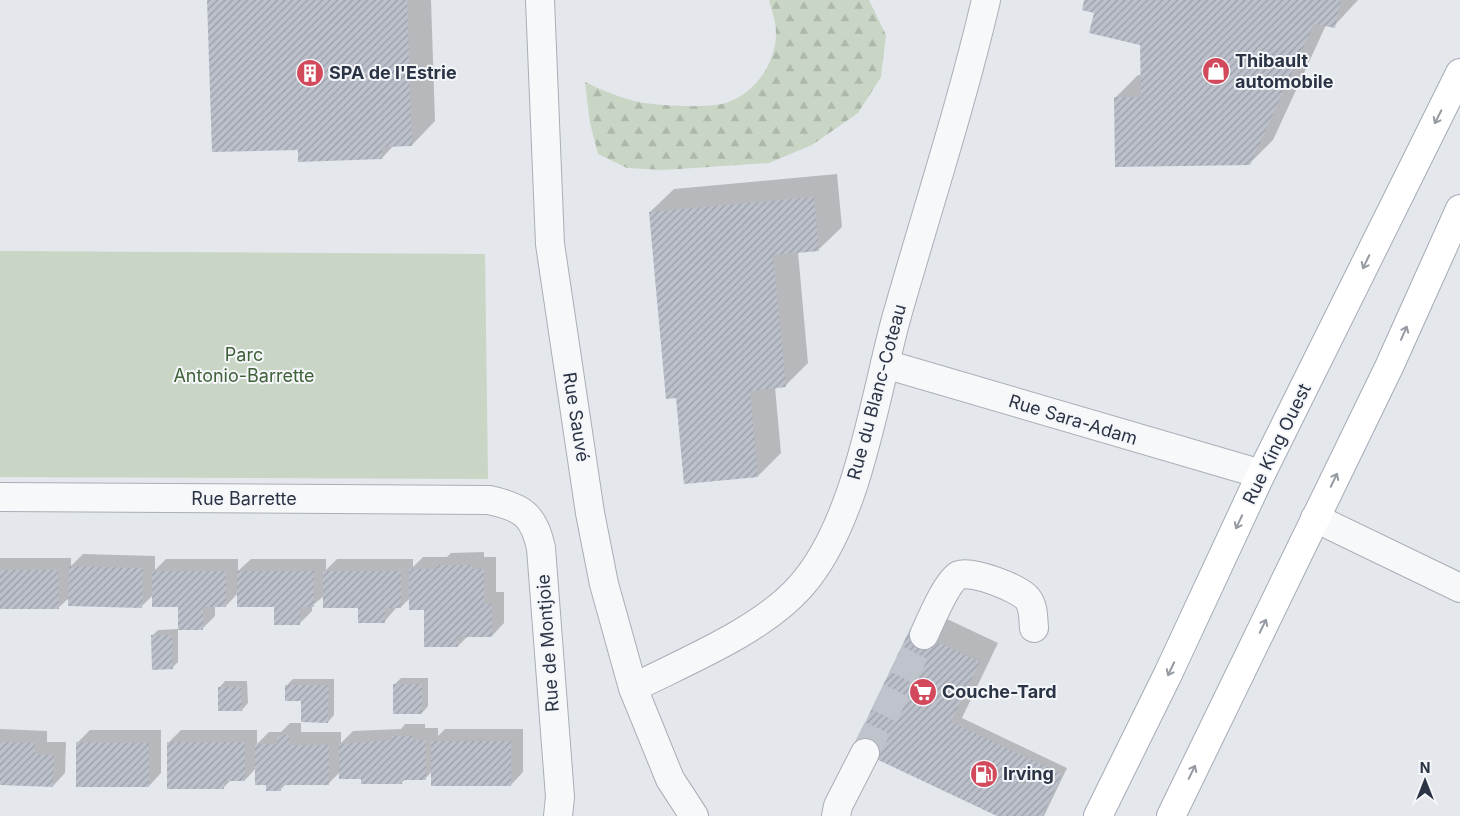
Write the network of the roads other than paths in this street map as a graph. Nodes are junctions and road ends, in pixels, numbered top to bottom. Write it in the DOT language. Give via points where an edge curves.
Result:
graph roads {
  1 [pos="540,0"];
  2 [pos="986,0"];
  3 [pos="1460,73"];
  4 [pos="1460,209"];
  5 [pos="885,364"];
  6 [pos="1261,474"];
  7 [pos="0,498"];
  8 [pos="489,500"];
  9 [pos="1315,518"];
  10 [pos="1460,588"];
  11 [pos="1034,628"];
  12 [pos="924,635"];
  13 [pos="633,688"];
  14 [pos="865,753"];
  15 [pos="558,816"];
  16 [pos="694,816"];
  17 [pos="836,816"];
  18 [pos="1098,816"];
  19 [pos="1171,816"];
  1 -- 13 [label="street, Rue Sauvé" via="553,269 590,513 604,584"];
  2 -- 5 [label="street, Rue du Blanc-Coteau"];
  3 -- 6 [label="main road, Rue King Ouest, one-way"];
  9 -- 4 [label="main road, one-way"];
  5 -- 6 [label="street, Rue Sara-Adam"];
  5 -- 13 [label="street, Rue du Blanc-Coteau" via="856,477 840,523 822,557 801,586 780,606 752,625"];
  6 -- 18 [label="main road, Rue King Ouest, one-way"];
  7 -- 8 [label="street, Rue Barrette"];
  8 -- 15 [label="street, Rue de Montjoie" via="511,505 525,514 537,529 542,548 560,798"];
  9 -- 10 [label="street"];
  19 -- 9 [label="main road, one-way"];
  11 -- 12 [label="street" via="1033,610 1020,592 976,574 967,574 958,576 950,584"];
  13 -- 16 [label="street, Rue Sauvé" via="670,779"];
  14 -- 17 [label="street"];
}
